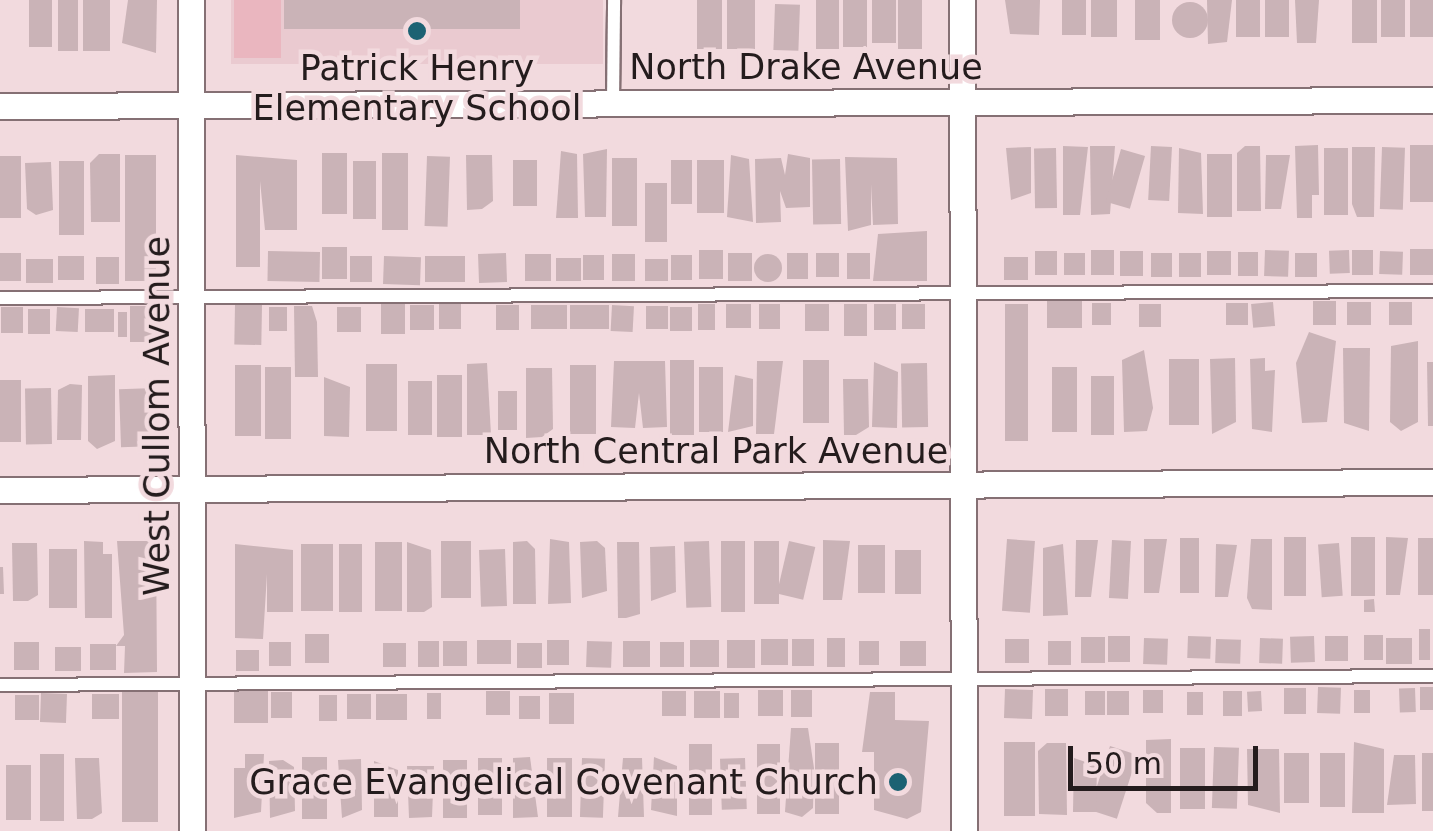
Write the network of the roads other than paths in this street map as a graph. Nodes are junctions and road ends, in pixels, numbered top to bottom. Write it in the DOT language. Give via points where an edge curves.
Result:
graph roads {
  1 [pos="191,0"];
  2 [pos="614,0"];
  3 [pos="962,0"];
  4 [pos="1433,100"];
  5 [pos="963,102"];
  6 [pos="614,103"];
  7 [pos="192,105"];
  8 [pos="0,106"];
  9 [pos="1433,291"];
  10 [pos="964,294"];
  11 [pos="0,298"];
  12 [pos="192,298"];
  13 [pos="1433,482"];
  14 [pos="964,485"];
  15 [pos="192,489"];
  16 [pos="0,490"];
  17 [pos="1433,676"];
  18 [pos="964,678"];
  19 [pos="0,684"];
  20 [pos="192,684"];
  21 [pos="192,831"];
  22 [pos="964,831"];
  1 -- 7 [label="street, West Cullom Avenue"];
  2 -- 6 [label="lane"];
  3 -- 5 [label="street"];
  4 -- 5 [label="street, North Drake Avenue"];
  5 -- 6 [label="street, North Drake Avenue"];
  5 -- 10 [label="street"];
  6 -- 7 [label="street, North Drake Avenue"];
  7 -- 8 [label="street, North Drake Avenue"];
  7 -- 12 [label="street, West Cullom Avenue"];
  9 -- 10 [label="lane"];
  10 -- 12 [label="lane"];
  10 -- 14 [label="street"];
  11 -- 12 [label="lane"];
  12 -- 15 [label="street, West Cullom Avenue"];
  13 -- 14 [label="street, North Central Park Avenue"];
  14 -- 15 [label="street, North Central Park Avenue"];
  14 -- 18 [label="street"];
  15 -- 16 [label="street, North Central Park Avenue"];
  15 -- 20 [label="street, West Cullom Avenue"];
  17 -- 18 [label="lane"];
  18 -- 20 [label="lane"];
  18 -- 22 [label="street"];
  19 -- 20 [label="lane"];
  20 -- 21 [label="street, West Cullom Avenue"];
}
